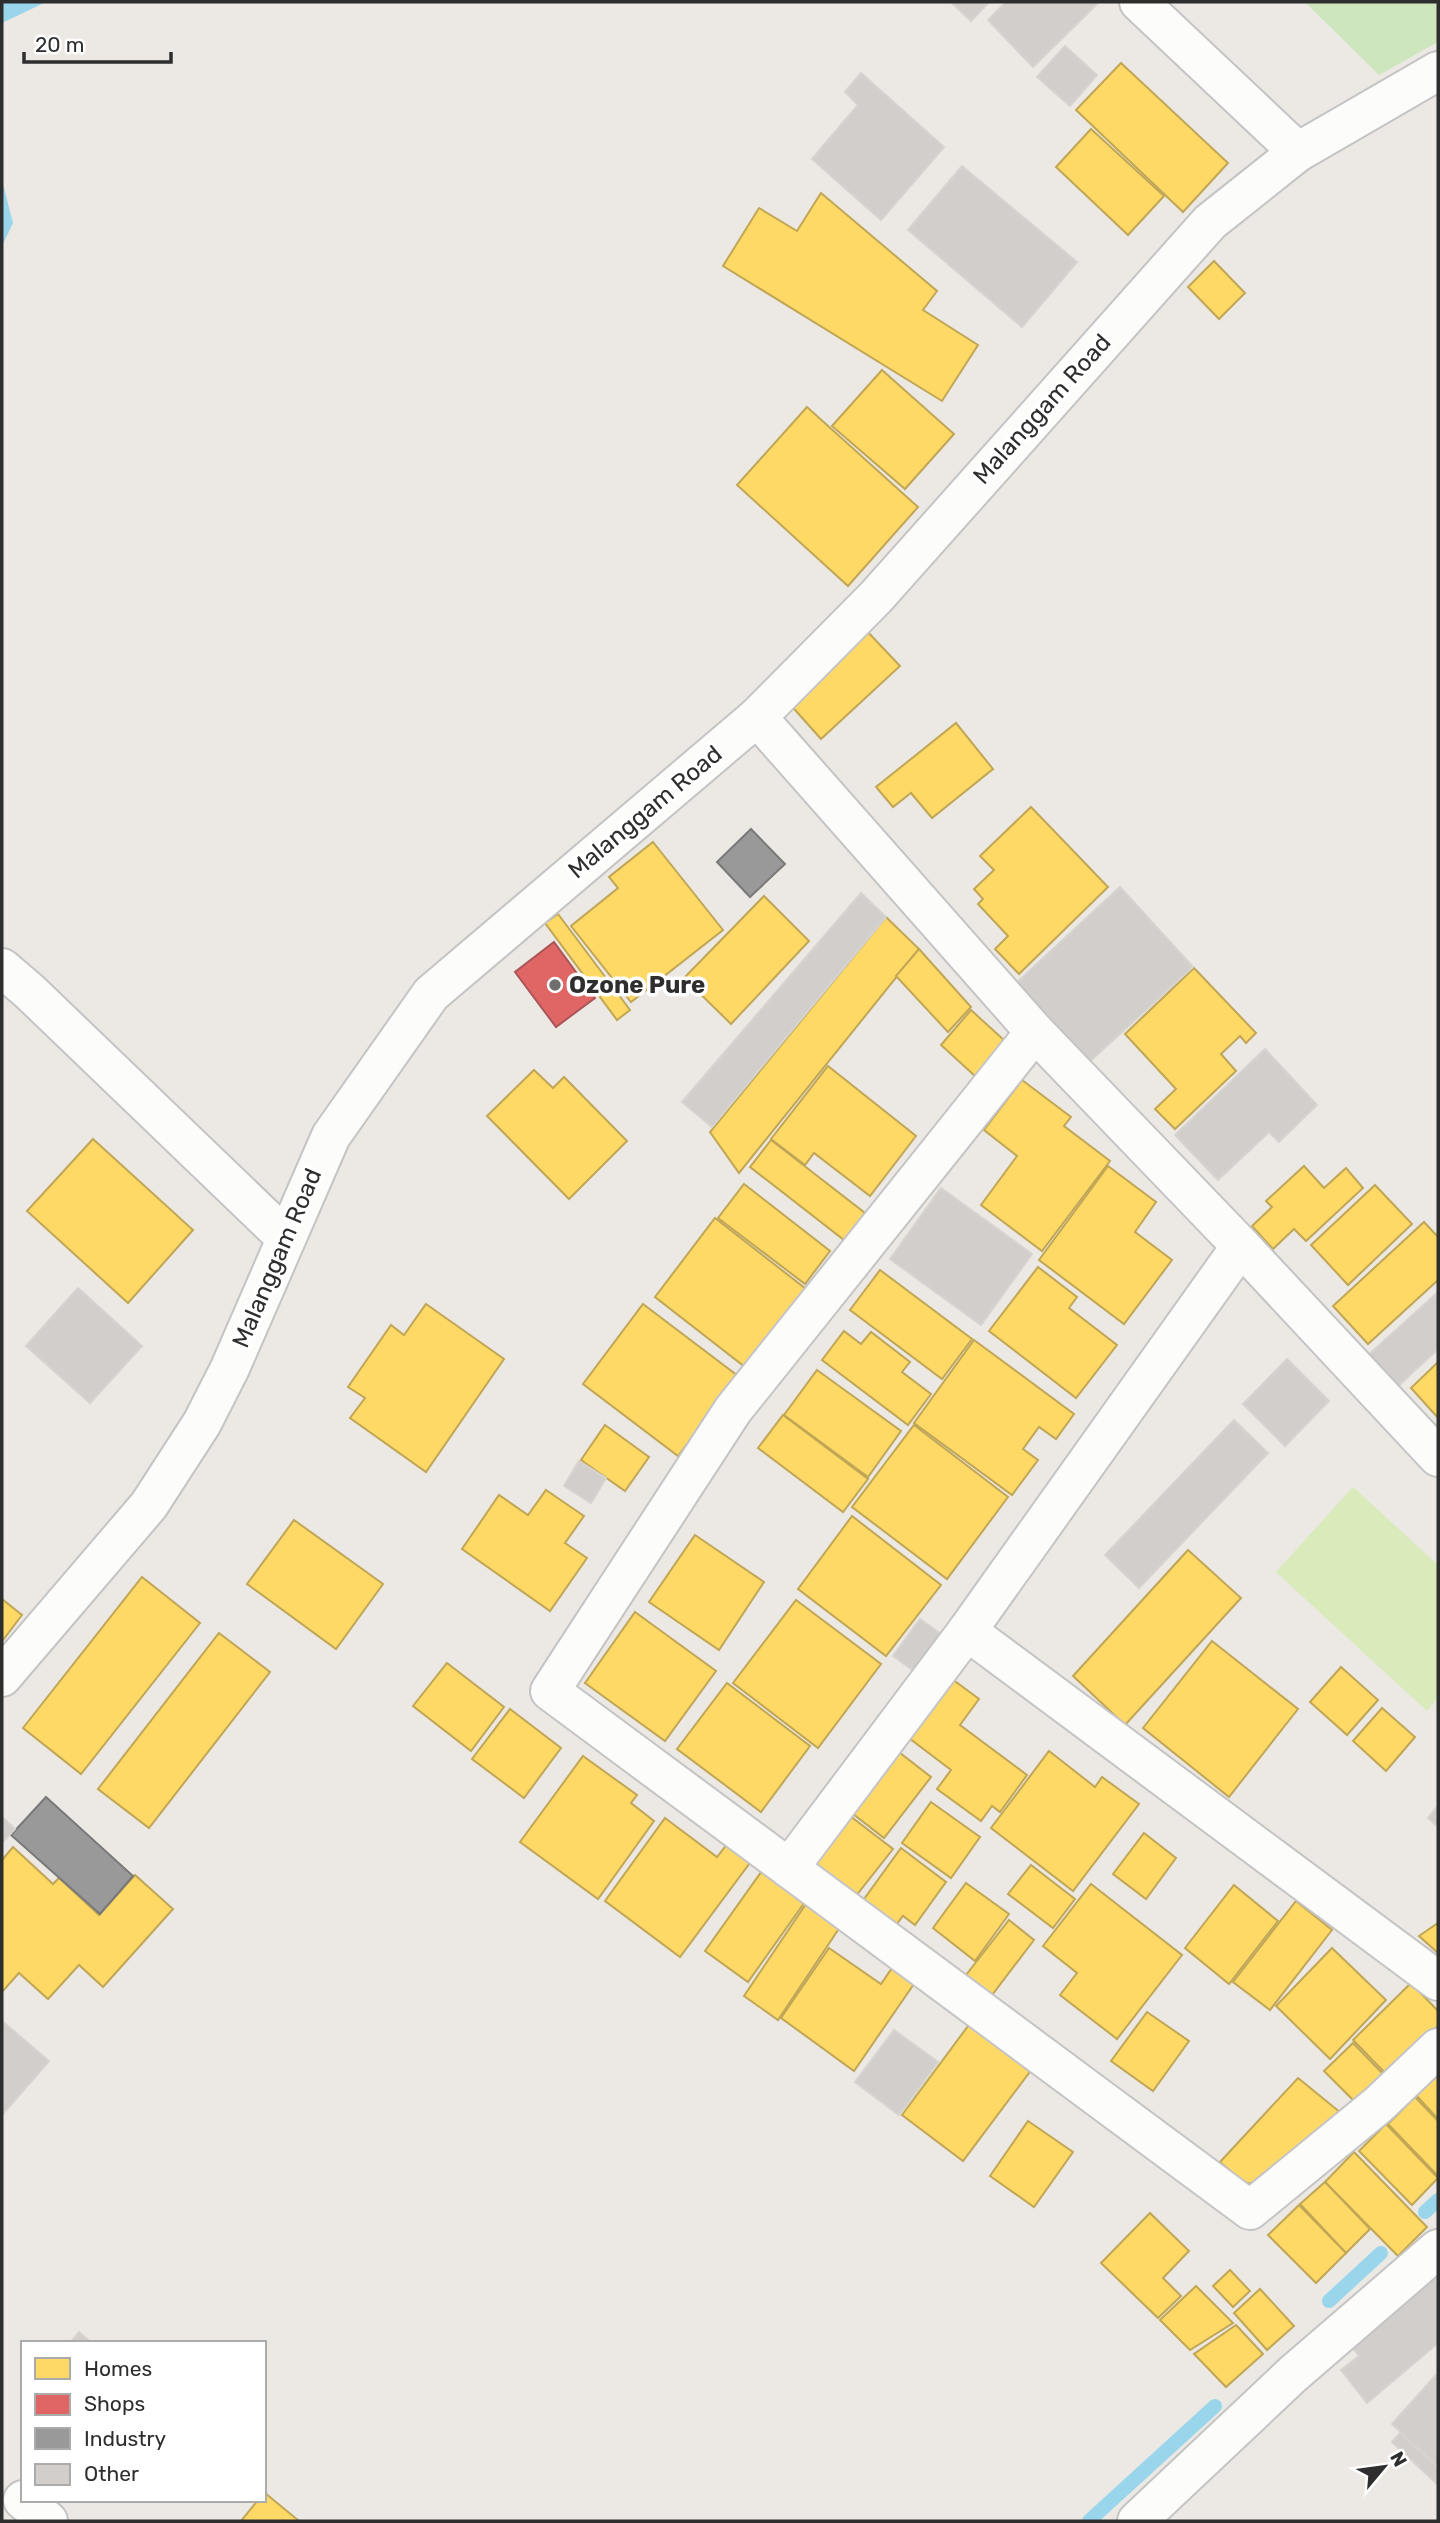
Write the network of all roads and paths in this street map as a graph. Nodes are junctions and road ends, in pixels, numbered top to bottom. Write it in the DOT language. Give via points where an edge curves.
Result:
graph roads {
  1 [pos="1139,2"];
  2 [pos="1438,71"];
  3 [pos="1298,152"];
  4 [pos="757,717"];
  5 [pos="2,968"];
  6 [pos="1035,1032"];
  7 [pos="286,1238"];
  8 [pos="1241,1246"];
  9 [pos="1438,1458"];
  10 [pos="967,1632"];
  11 [pos="2,1677"];
  12 [pos="789,1868"];
  13 [pos="1438,1981"];
  14 [pos="1438,2048"];
  15 [pos="1438,2249"];
  16 [pos="2,2482"];
  17 [pos="21,2498"];
  18 [pos="25,2502"];
  19 [pos="48,2521"];
  20 [pos="1137,2521"];
  1 -- 3 [label="street"];
  2 -- 3 [label="street, Malanggam Road"];
  3 -- 4 [label="street, Malanggam Road" via="1210,222 876,597"];
  4 -- 6 [label="street"];
  4 -- 7 [label="street, Malanggam Road" via="431,994 331,1136"];
  5 -- 7 [label="street"];
  6 -- 8 [label="street"];
  6 -- 12 [label="street" via="733,1410 550,1691"];
  7 -- 11 [label="street, Malanggam Road" via="230,1368 182,1454 149,1505"];
  8 -- 9 [label="street"];
  8 -- 10 [label="street"];
  10 -- 12 [label="street"];
  10 -- 13 [label="street"];
  12 -- 14 [label="street" via="1250,2210 1378,2105"];
  15 -- 20 [label="street" via="1293,2374"];
  16 -- 17 [label="street"];
  18 -- 19 [label="street"];
}
